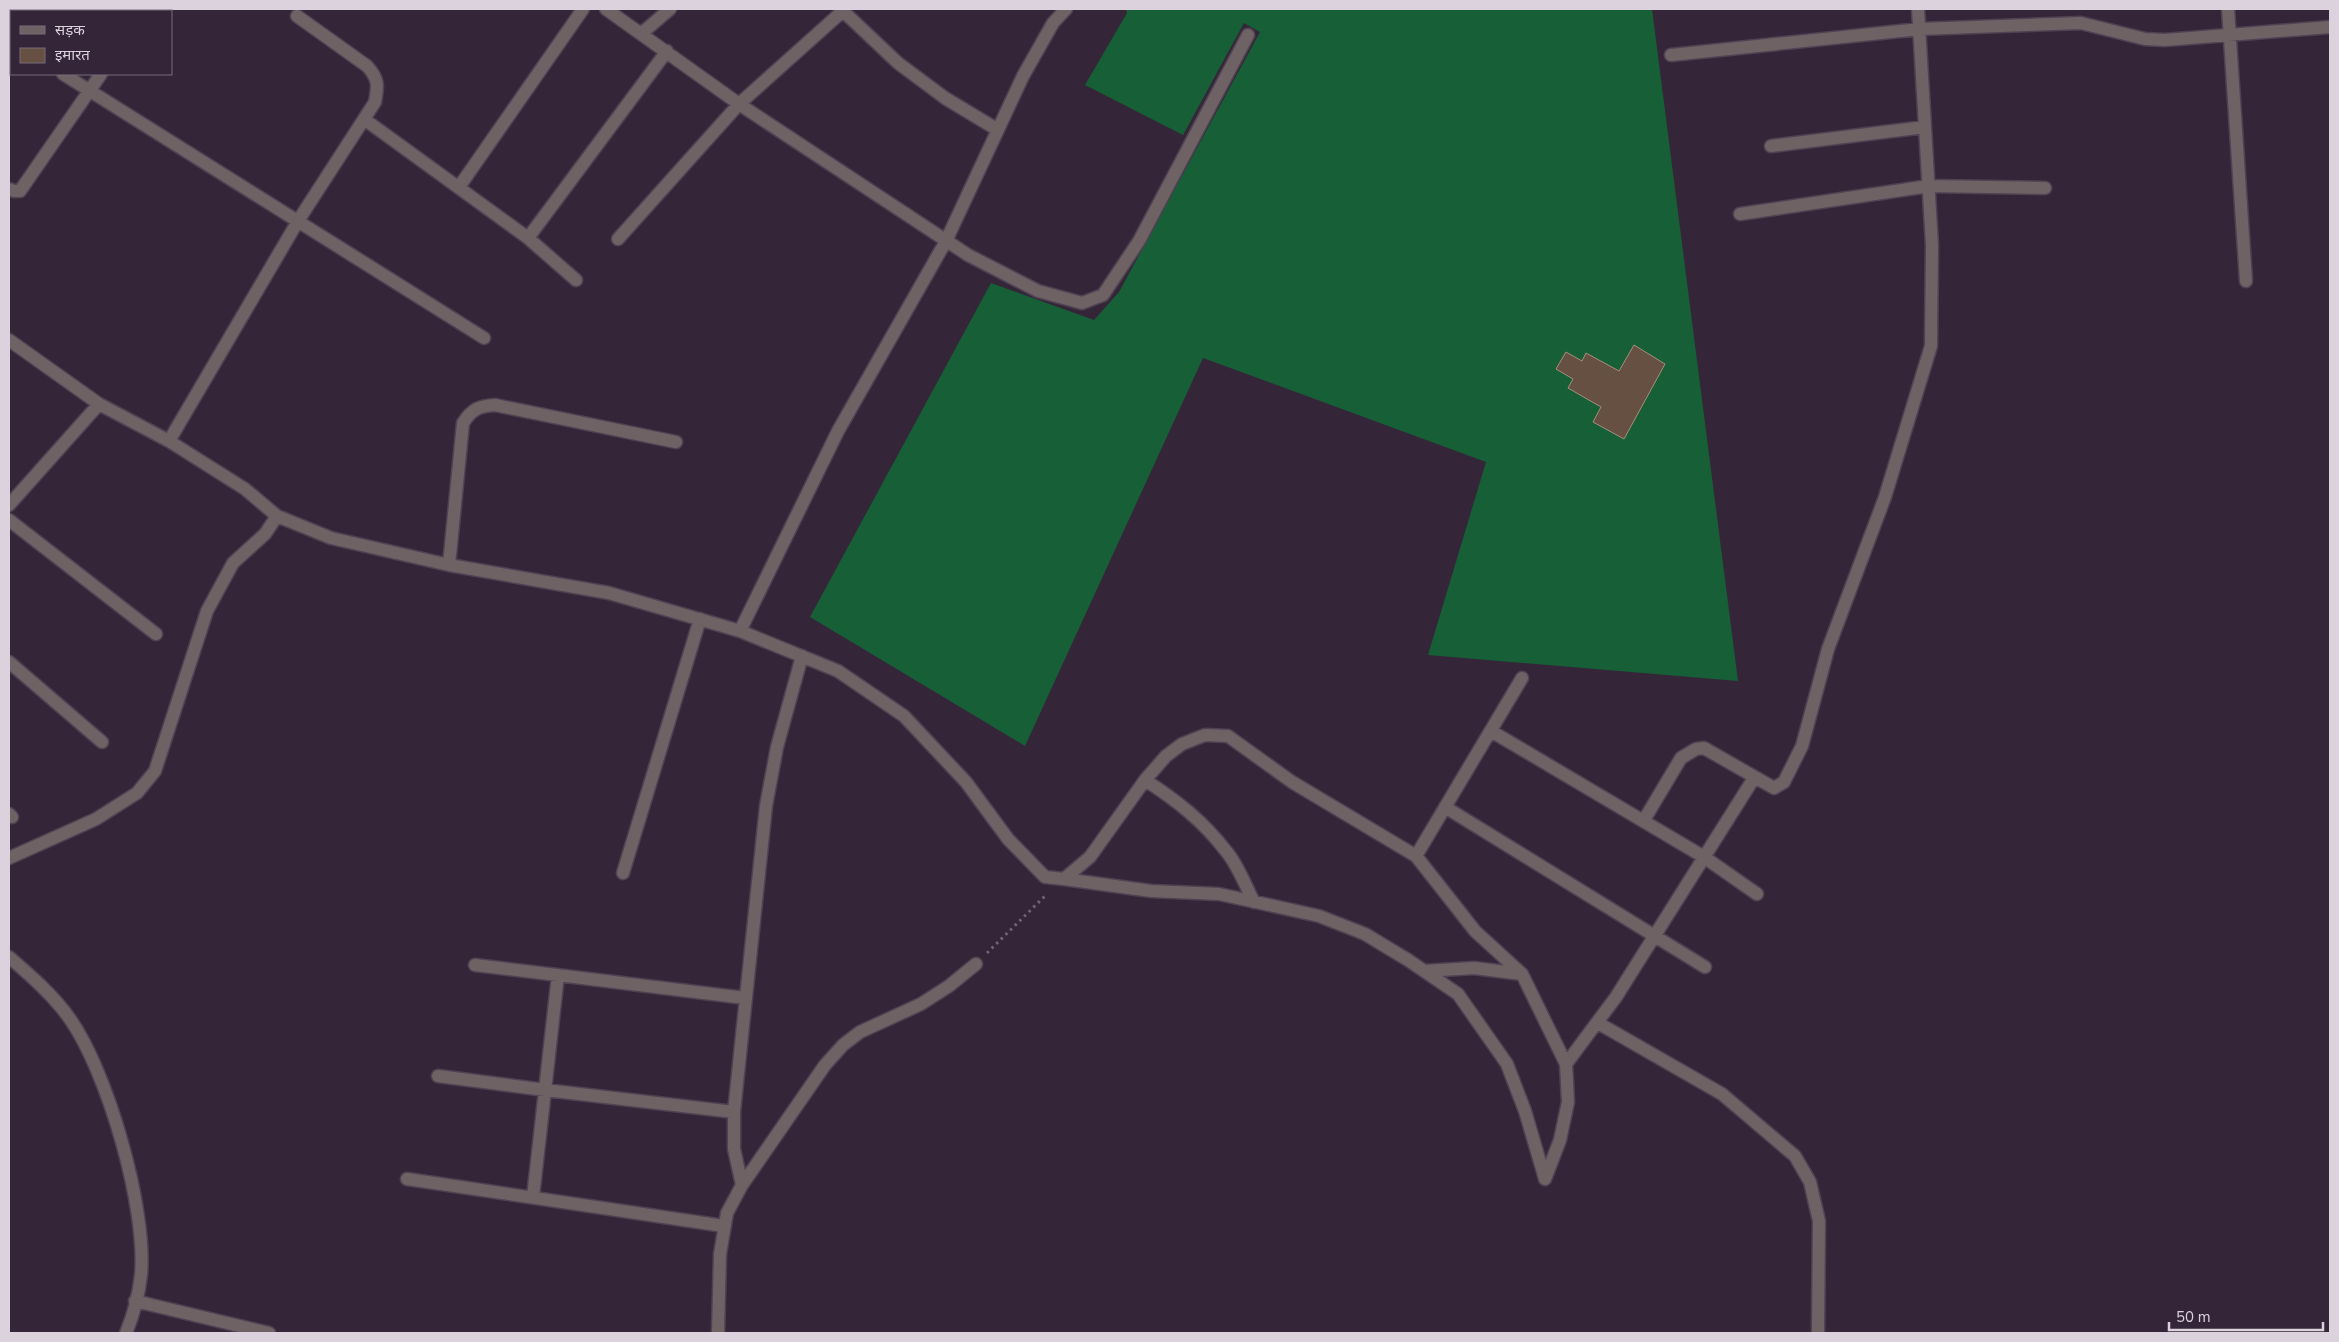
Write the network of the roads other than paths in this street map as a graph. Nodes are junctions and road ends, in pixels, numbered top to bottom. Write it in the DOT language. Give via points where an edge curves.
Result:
graph roads {
  1 [pos="583,9"];
  2 [pos="606,9"];
  3 [pos="670,9"];
  4 [pos="1066,9"];
  5 [pos="1918,9"];
  6 [pos="2228,9"];
  7 [pos="844,10"];
  8 [pos="297,16"];
  9 [pos="2330,27"];
  10 [pos="1920,28"];
  11 [pos="642,33"];
  12 [pos="1248,35"];
  13 [pos="2230,36"];
  14 [pos="667,51"];
  15 [pos="1671,55"];
  16 [pos="65,75"];
  17 [pos="100,75"];
  18 [pos="91,91"];
  19 [pos="739,104"];
  20 [pos="364,119"];
  21 [pos="1926,127"];
  22 [pos="998,130"];
  23 [pos="1770,146"];
  24 [pos="1929,186"];
  25 [pos="459,187"];
  26 [pos="2045,188"];
  27 [pos="9,189"];
  28 [pos="1740,214"];
  29 [pos="298,221"];
  30 [pos="528,238"];
  31 [pos="618,239"];
  32 [pos="946,241"];
  33 [pos="576,280"];
  34 [pos="2246,281"];
  35 [pos="484,338"];
  36 [pos="9,340"];
  37 [pos="99,404"];
  38 [pos="169,441"];
  39 [pos="676,442"];
  40 [pos="9,505"];
  41 [pos="277,516"];
  42 [pos="9,520"];
  43 [pos="448,566"];
  44 [pos="700,619"];
  45 [pos="740,631"];
  46 [pos="156,634"];
  47 [pos="802,656"];
  48 [pos="9,662"];
  49 [pos="1522,678"];
  50 [pos="1491,731"];
  51 [pos="102,742"];
  52 [pos="1754,778"];
  53 [pos="1145,780"];
  54 [pos="1445,808"];
  55 [pos="1644,820"];
  56 [pos="1416,856"];
  57 [pos="1704,857"];
  58 [pos="9,858"];
  59 [pos="623,873"];
  60 [pos="1064,879"];
  61 [pos="1757,894"];
  62 [pos="1254,902"];
  63 [pos="1655,937"];
  64 [pos="9,957"];
  65 [pos="976,964"];
  66 [pos="475,965"];
  67 [pos="1705,967"];
  68 [pos="1424,971"];
  69 [pos="1522,974"];
  70 [pos="558,975"];
  71 [pos="745,998"];
  72 [pos="1598,1023"];
  73 [pos="1566,1064"];
  74 [pos="438,1076"];
  75 [pos="545,1090"];
  76 [pos="734,1112"];
  77 [pos="407,1179"];
  78 [pos="742,1185"];
  79 [pos="533,1197"];
  80 [pos="724,1226"];
  81 [pos="135,1301"];
  82 [pos="126,1333"];
  83 [pos="269,1333"];
  84 [pos="718,1333"];
  85 [pos="1818,1333"];
  1 -- 25 [label="street"];
  2 -- 11 [label="street"];
  3 -- 11 [label="street"];
  4 -- 22 [label="street" via="1053,23"];
  5 -- 10 [label="street"];
  6 -- 13 [label="street"];
  7 -- 19 [label="street"];
  7 -- 22 [label="street" via="898,63 945,98"];
  8 -- 20 [label="street" via="367,66 376,76 375,102"];
  9 -- 13 [label="street"];
  10 -- 13 [label="street" via="2081,23 2145,39"];
  10 -- 15 [label="street"];
  10 -- 21 [label="street"];
  11 -- 14 [label="street"];
  12 -- 32 [label="street" via="1139,242 1103,295 1082,303 1038,292"];
  13 -- 34 [label="street"];
  14 -- 19 [label="street"];
  14 -- 30 [label="street"];
  16 -- 18 [label="street"];
  17 -- 18 [label="street"];
  18 -- 27 [label="street" via="20,191"];
  18 -- 29 [label="street"];
  19 -- 31 [label="street"];
  19 -- 32 [label="street"];
  20 -- 25 [label="street"];
  20 -- 29 [label="street"];
  21 -- 23 [label="street"];
  21 -- 24 [label="street"];
  22 -- 32 [label="street"];
  24 -- 26 [label="street"];
  24 -- 28 [label="street"];
  24 -- 52 [label="street" via="1931,346 1885,497 1828,649 1802,746 1784,782 1774,788"];
  25 -- 30 [label="street"];
  29 -- 35 [label="street"];
  29 -- 38 [label="street"];
  30 -- 33 [label="street"];
  32 -- 45 [label="street" via="838,430"];
  36 -- 37 [label="street"];
  37 -- 38 [label="street"];
  37 -- 40 [label="street"];
  38 -- 41 [label="street" via="245,489"];
  39 -- 43 [label="street" via="495,405 471,411 463,423"];
  41 -- 43 [label="street" via="331,538"];
  41 -- 58 [label="street" via="265,534 233,563 207,611 156,771 137,793 96,819"];
  42 -- 46 [label="street"];
  43 -- 44 [label="street" via="609,593"];
  44 -- 45 [label="street"];
  44 -- 59 [label="street"];
  45 -- 47 [label="street"];
  47 -- 60 [label="street" via="838,671 904,716 966,782 1008,839 1045,877"];
  47 -- 71 [label="street" via="777,748 766,806"];
  48 -- 51 [label="street"];
  49 -- 50 [label="street"];
  50 -- 54 [label="street"];
  50 -- 55 [label="street"];
  52 -- 55 [label="street" via="1704,748 1696,749 1681,758"];
  52 -- 57 [label="street"];
  53 -- 56 [label="street" via="1166,756 1182,744 1205,735 1228,736 1292,782"];
  53 -- 60 [label="street" via="1090,857"];
  53 -- 62 [label="street" via="1196,816 1227,852"];
  54 -- 56 [label="street"];
  54 -- 63 [label="street"];
  55 -- 57 [label="street"];
  56 -- 69 [label="street" via="1475,931"];
  57 -- 61 [label="street"];
  57 -- 63 [label="street"];
  60 -- 62 [label="street" via="1151,891 1219,894"];
  62 -- 68 [label="street" via="1319,916 1365,934"];
  63 -- 67 [label="street"];
  63 -- 72 [label="street"];
  64 -- 81 [label="street" via="69,1018 90,1052 124,1149 141,1234 141,1275"];
  65 -- 78 [label="street" via="921,1004 860,1032 844,1045 825,1065"];
  66 -- 70 [label="street"];
  68 -- 69 [label="street" via="1474,968"];
  68 -- 73 [label="street" via="1458,994 1507,1064 1545,1179 1560,1140 1568,1102"];
  69 -- 73 [label="street"];
  70 -- 71 [label="street"];
  70 -- 75 [label="street"];
  71 -- 76 [label="street"];
  72 -- 73 [label="street"];
  72 -- 85 [label="street" via="1722,1094 1795,1156 1810,1182 1818,1221"];
  74 -- 75 [label="street"];
  75 -- 76 [label="street"];
  75 -- 79 [label="street"];
  76 -- 78 [label="street" via="734,1149"];
  77 -- 79 [label="street"];
  78 -- 80 [label="street"];
  79 -- 80 [label="street"];
  80 -- 84 [label="street"];
  81 -- 82 [label="street"];
  81 -- 83 [label="street"];
}
